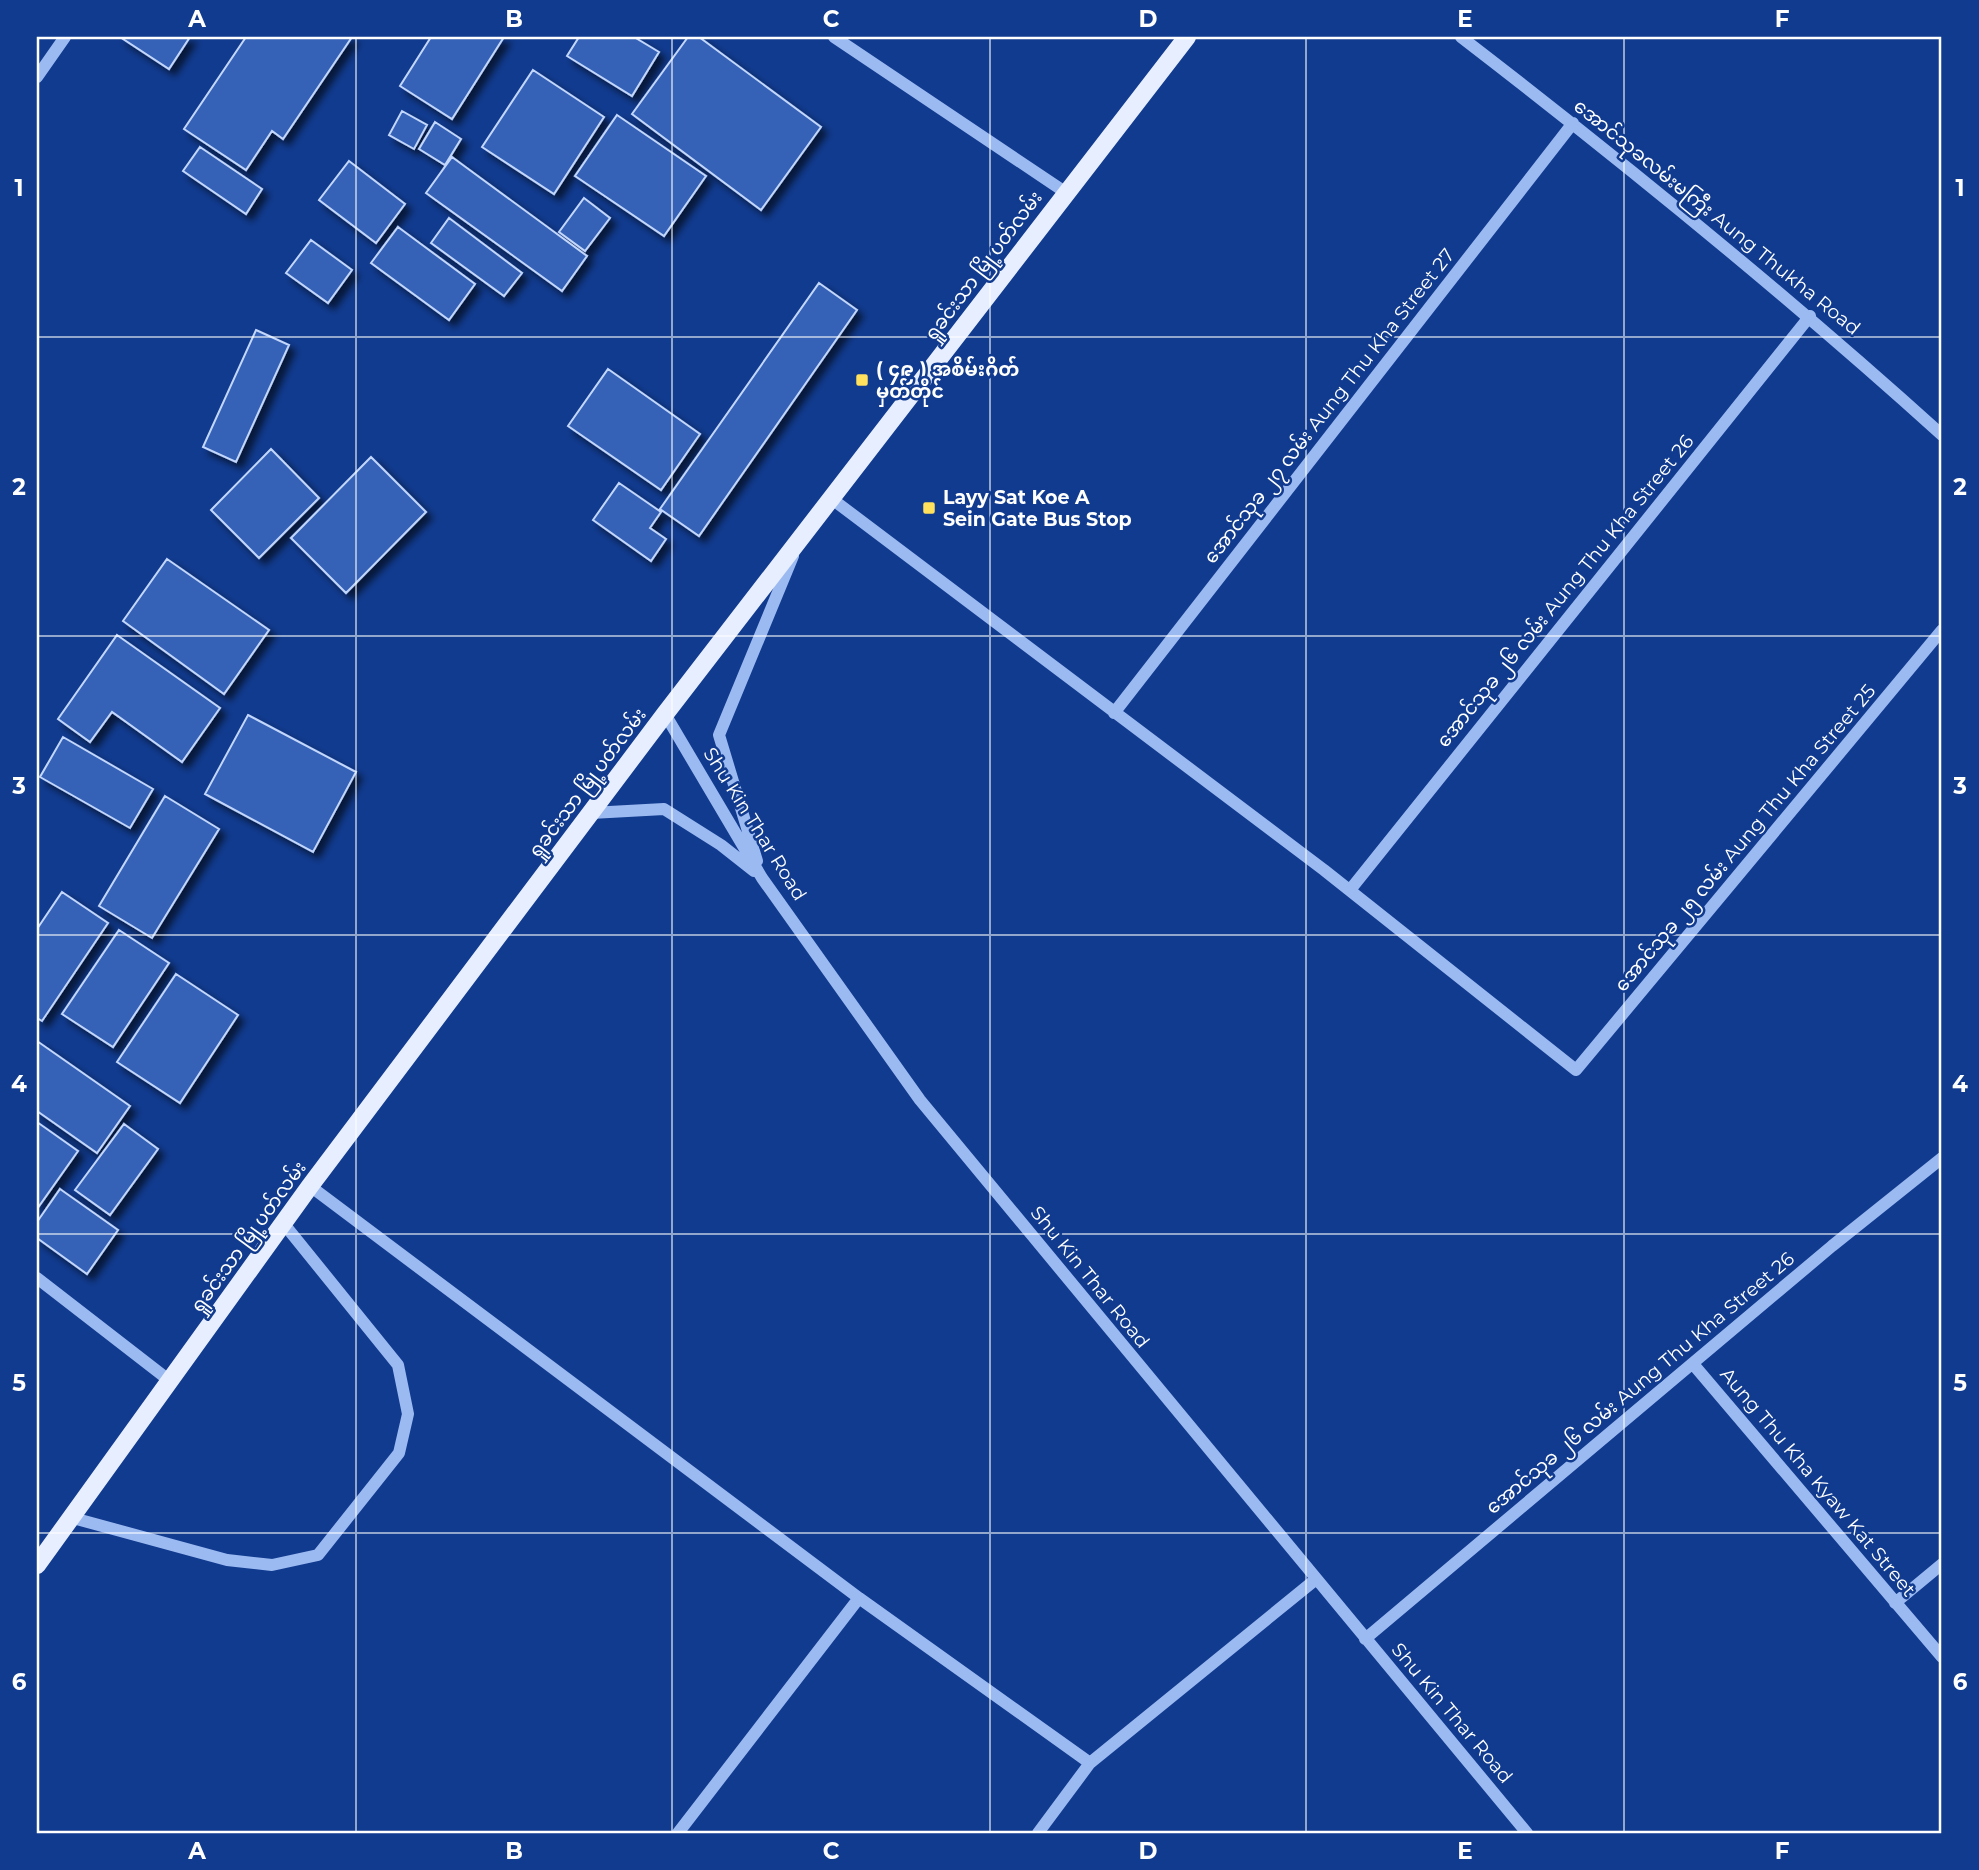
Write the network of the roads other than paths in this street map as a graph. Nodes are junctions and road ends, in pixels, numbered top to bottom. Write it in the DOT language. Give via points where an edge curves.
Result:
graph roads {
  1 [pos="65,37"];
  2 [pos="834,37"];
  3 [pos="1187,37"];
  4 [pos="1461,37"];
  5 [pos="37,77"];
  6 [pos="1573,123"];
  7 [pos="1065,192"];
  8 [pos="1810,316"];
  9 [pos="1942,435"];
  10 [pos="832,499"];
  11 [pos="799,541"];
  12 [pos="1942,630"];
  13 [pos="1114,713"];
  14 [pos="665,714"];
  15 [pos="591,813"];
  16 [pos="762,878"];
  17 [pos="1350,890"];
  18 [pos="1942,1158"];
  19 [pos="310,1186"];
  20 [pos="284,1224"];
  21 [pos="37,1278"];
  22 [pos="1693,1363"];
  23 [pos="170,1381"];
  24 [pos="73,1518"];
  25 [pos="1942,1564"];
  26 [pos="37,1565"];
  27 [pos="1315,1580"];
  28 [pos="859,1598"];
  29 [pos="1895,1603"];
  30 [pos="1365,1639"];
  31 [pos="1942,1657"];
  32 [pos="1090,1763"];
  33 [pos="678,1833"];
  34 [pos="1038,1833"];
  35 [pos="1527,1833"];
  1 -- 5 [label="street"];
  2 -- 7 [label="street"];
  3 -- 7 [label="main road, ရှုခင်းသာ မြို့ပတ်လမ်း"];
  4 -- 6 [label="street, အောင်သုခလမ်းမကြီး Aung Thukha Road"];
  6 -- 8 [label="street, အောင်သုခလမ်းမကြီး Aung Thukha Road"];
  6 -- 13 [label="street, အောင်သုခ ၂၇ လမ်း Aung Thu Kha Street 27"];
  7 -- 10 [label="main road, ရှုခင်းသာ မြို့ပတ်လမ်း"];
  8 -- 9 [label="street, အောင်သုခလမ်းမကြီး Aung Thukha Road"];
  8 -- 17 [label="street, အောင်သုခ ၂၆ လမ်း Aung Thu Kha Street 26"];
  10 -- 11 [label="main road, ရှုခင်းသာ မြို့ပတ်လမ်း"];
  10 -- 13 [label="street"];
  11 -- 14 [label="main road, ရှုခင်းသာ မြို့ပတ်လမ်း"];
  11 -- 16 [label="street" via="719,735"];
  12 -- 17 [label="street, အောင်သုခ ၂၅ လမ်း Aung Thu Kha Street 25" via="1576,1070"];
  13 -- 17 [label="street"];
  14 -- 15 [label="main road, ရှုခင်းသာ မြို့ပတ်လမ်း"];
  14 -- 16 [label="street, Shu Kin Thar Road"];
  15 -- 16 [label="street" via="664,809"];
  15 -- 19 [label="main road, ရှုခင်းသာ မြို့ပတ်လမ်း"];
  16 -- 27 [label="street, Shu Kin Thar Road" via="920,1100"];
  18 -- 22 [label="street, အောင်သုခ ၂၆ လမ်း Aung Thu Kha Street 26"];
  19 -- 20 [label="main road, ရှုခင်းသာ မြို့ပတ်လမ်း"];
  19 -- 28 [label="street"];
  20 -- 23 [label="main road, ရှုခင်းသာ မြို့ပတ်လမ်း"];
  20 -- 24 [label="street" via="398,1365 408,1414 399,1453 318,1555 272,1565 227,1560"];
  21 -- 23 [label="street"];
  22 -- 29 [label="street, Aung Thu Kha Kyaw Kat Street"];
  22 -- 30 [label="street, အောင်သုခ ၂၆ လမ်း Aung Thu Kha Street 26"];
  23 -- 24 [label="main road, ရှုခင်းသာ မြို့ပတ်လမ်း"];
  24 -- 26 [label="main road, ရှုခင်းသာ မြို့ပတ်လမ်း"];
  25 -- 29 [label="street"];
  27 -- 30 [label="street, Shu Kin Thar Road"];
  27 -- 32 [label="street"];
  28 -- 32 [label="street"];
  28 -- 33 [label="street"];
  29 -- 31 [label="street, Aung Thu Kha Kyaw Kat Street"];
  30 -- 35 [label="street, Shu Kin Thar Road"];
  32 -- 34 [label="street"];
}
